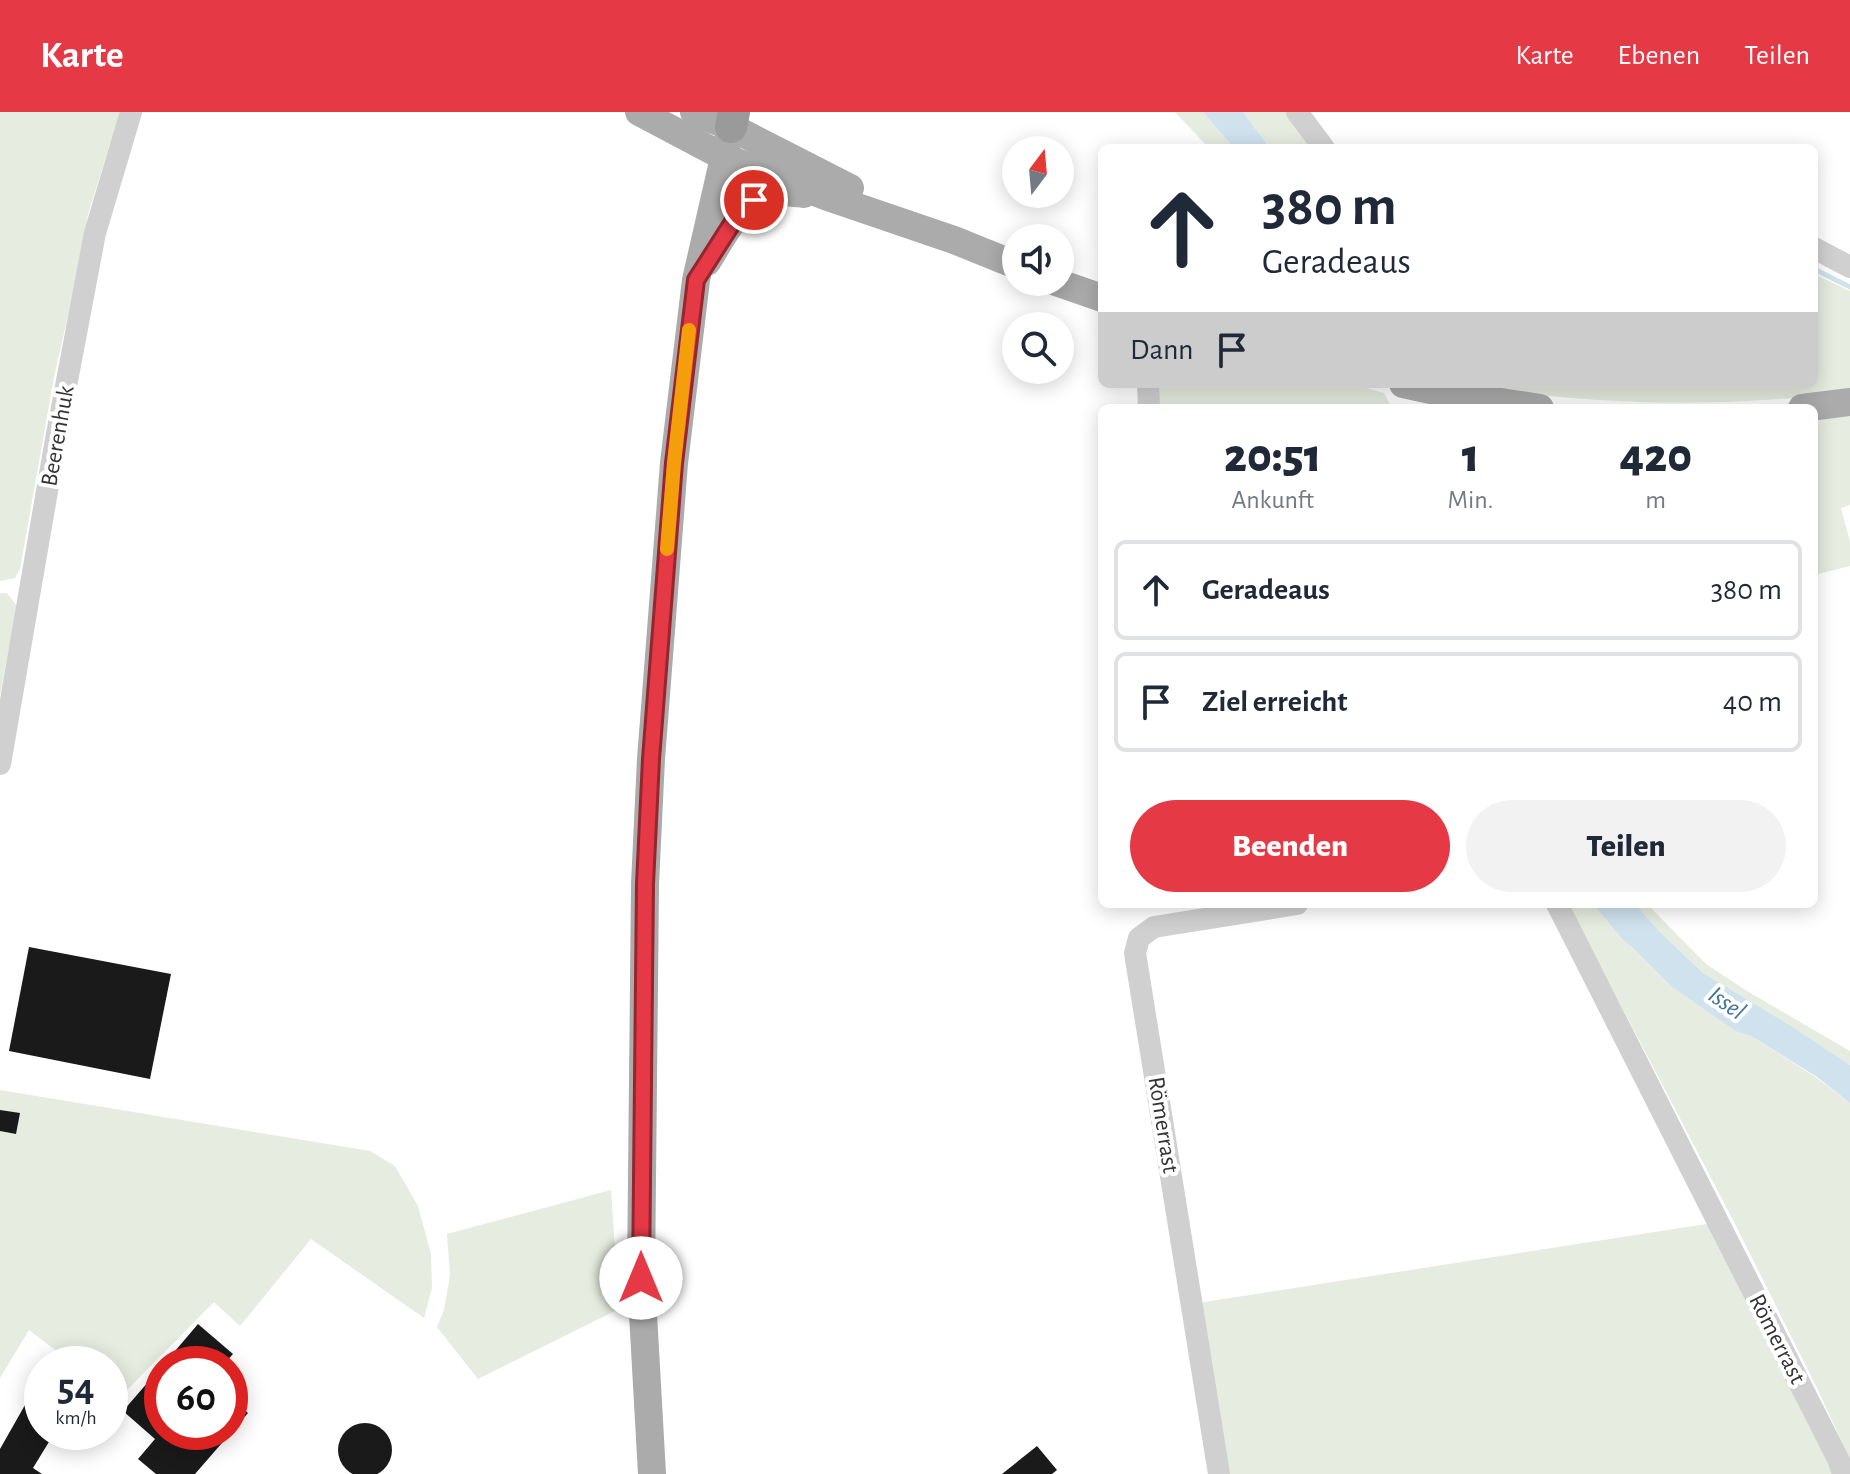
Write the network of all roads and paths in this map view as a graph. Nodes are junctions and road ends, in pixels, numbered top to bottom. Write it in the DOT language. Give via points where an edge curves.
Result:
graph roads {
  1 [pos="131,112"];
  2 [pos="639,112"];
  3 [pos="694,112"];
  4 [pos="1297,112"];
  5 [pos="730,132"];
  6 [pos="1321,144"];
  7 [pos="825,196"];
  8 [pos="954,240"];
  9 [pos="1818,250"];
  10 [pos="1002,259"];
  11 [pos="1850,267"];
  12 [pos="696,280"];
  13 [pos="1074,288"];
  14 [pos="1098,297"];
  15 [pos="1421,388"];
  16 [pos="1850,402"];
  17 [pos="1514,404"];
  18 [pos="1818,406"];
  19 [pos="0,764"];
  20 [pos="1272,908"];
  21 [pos="1559,908"];
  22 [pos="652,1474"];
  23 [pos="1219,1474"];
  24 [pos="1843,1474"];
  1 -- 19 [label="street, Beerenhuk" via="95,233"];
  2 -- 5 [label="main road"];
  3 -- 5 [label="main road"];
  4 -- 6 [label="street"];
  5 -- 7 [label="main road"];
  5 -- 8 [label="main road"];
  5 -- 12 [label="main road"];
  7 -- 8 [label="main road"];
  7 -- 12 [label="main road" via="774,192 754,200 743,208"];
  8 -- 10 [label="main road"];
  9 -- 11 [label="street"];
  12 -- 22 [label="main road" via="674,463 645,884 641,1278"];
  13 -- 14 [label="main road"];
  15 -- 17 [label="main road"];
  16 -- 18 [label="main road"];
  20 -- 23 [label="street, Römerrast" via="1154,927 1139,938 1135,953"];
  21 -- 24 [label="street, Römerrast"];
}
